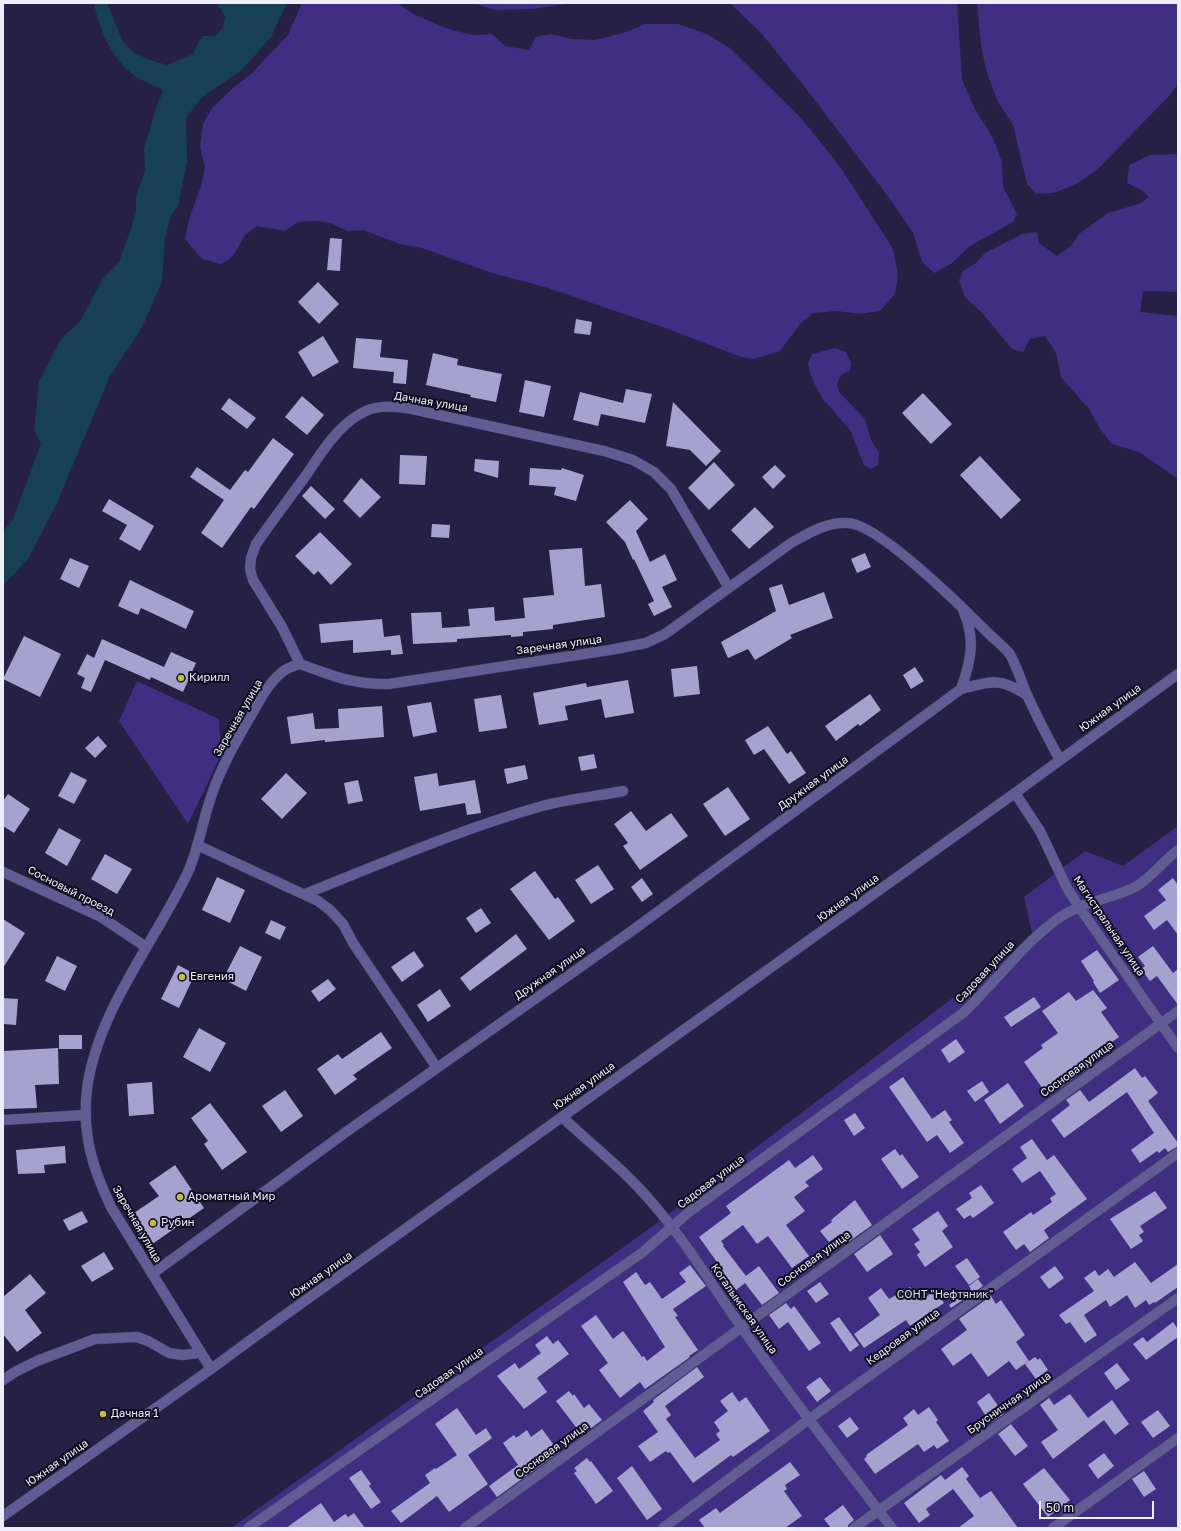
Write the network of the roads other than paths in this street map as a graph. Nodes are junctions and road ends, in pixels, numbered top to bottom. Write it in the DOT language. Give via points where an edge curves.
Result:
graph roads {
  1 [pos="729,588"];
  2 [pos="960,605"];
  3 [pos="300,664"];
  4 [pos="1178,674"];
  5 [pos="961,690"];
  6 [pos="1028,696"];
  7 [pos="1060,760"];
  8 [pos="623,791"];
  9 [pos="1015,793"];
  10 [pos="197,845"];
  11 [pos="1178,850"];
  12 [pos="3,872"];
  13 [pos="305,894"];
  14 [pos="1079,907"];
  15 [pos="146,947"];
  16 [pos="1178,1011"];
  17 [pos="1160,1023"];
  18 [pos="1178,1048"];
  19 [pos="437,1068"];
  20 [pos="85,1115"];
  21 [pos="562,1117"];
  22 [pos="3,1120"];
  23 [pos="1178,1153"];
  24 [pos="672,1227"];
  25 [pos="152,1274"];
  26 [pos="1178,1298"];
  27 [pos="741,1327"];
  28 [pos="199,1352"];
  29 [pos="211,1370"];
  30 [pos="3,1380"];
  31 [pos="808,1420"];
  32 [pos="1178,1438"];
  33 [pos="878,1510"];
  34 [pos="3,1516"];
  35 [pos="248,1528"];
  36 [pos="465,1528"];
  37 [pos="662,1528"];
  38 [pos="854,1528"];
  39 [pos="892,1528"];
  40 [pos="1053,1528"];
  1 -- 2 [label="street, Заречная улица" via="791,543 821,527 848,522 885,541"];
  1 -- 3 [label="street, Заречная улица" via="664,634 622,648 383,684 352,682"];
  1 -- 3 [label="street, Дачная улица" via="670,489 654,472 632,460 604,451 407,408 392,406 371,409 349,422 323,450 256,544 251,558 250,570 253,580 282,627"];
  2 -- 5 [label="street" via="968,621 971,648 970,662"];
  2 -- 6 [label="street, Заречная улица" via="1009,654"];
  3 -- 10 [label="street, Заречная улица" via="282,671 271,683 249,719 212,793"];
  4 -- 7 [label="street, Южная улица"];
  5 -- 6 [label="street, Дружная улица" via="995,682 1013,686"];
  5 -- 19 [label="street, Дружная улица" via="633,930"];
  6 -- 7 [label="street, Заречная улица"];
  7 -- 9 [label="street, Южная улица"];
  8 -- 13 [label="street" via="544,806 512,815"];
  9 -- 14 [label="street, Магистральная улица" via="1040,831 1067,888"];
  9 -- 21 [label="street, Южная улица"];
  10 -- 13 [label="street"];
  10 -- 15 [label="street, Заречная улица" via="174,900"];
  11 -- 14 [label="street, Садовая улица" via="1138,886"];
  12 -- 15 [label="street, Сосновый проезд" via="101,917"];
  13 -- 19 [label="street" via="330,910 343,924 353,943"];
  14 -- 17 [label="street, Магистральная улица"];
  14 -- 24 [label="street, Садовая улица" via="1056,919 1020,951 978,999 963,1012"];
  15 -- 20 [label="street, Заречная улица" via="108,1019 99,1042 88,1088"];
  16 -- 17 [label="street, Сосновая улица"];
  17 -- 18 [label="street, Магистральная улица"];
  17 -- 27 [label="street, Сосновая улица"];
  19 -- 25 [label="street, Дружная улица"];
  20 -- 22 [label="street"];
  20 -- 25 [label="street, Заречная улица" via="90,1153 98,1179 111,1207"];
  21 -- 24 [label="street, Когалымская улица" via="635,1184"];
  21 -- 29 [label="street, Южная улица"];
  23 -- 31 [label="street, Кедровая улица"];
  24 -- 27 [label="street, Когалымская улица"];
  24 -- 35 [label="street, Садовая улица" via="643,1252"];
  25 -- 28 [label="street, Заречная улица"];
  26 -- 33 [label="street, Брусничная улица"];
  27 -- 31 [label="street, Когалымская улица"];
  27 -- 36 [label="street, Сосновая улица"];
  28 -- 29 [label="street, Заречная улица"];
  28 -- 30 [label="street" via="182,1355 169,1352 137,1337 95,1339 38,1361"];
  29 -- 34 [label="street, Южная улица"];
  31 -- 33 [label="street, Когалымская улица"];
  31 -- 37 [label="street, Кедровая улица"];
  32 -- 40 [label="street"];
  33 -- 38 [label="street, Брусничная улица"];
  33 -- 39 [label="street, Когалымская улица"];
}
